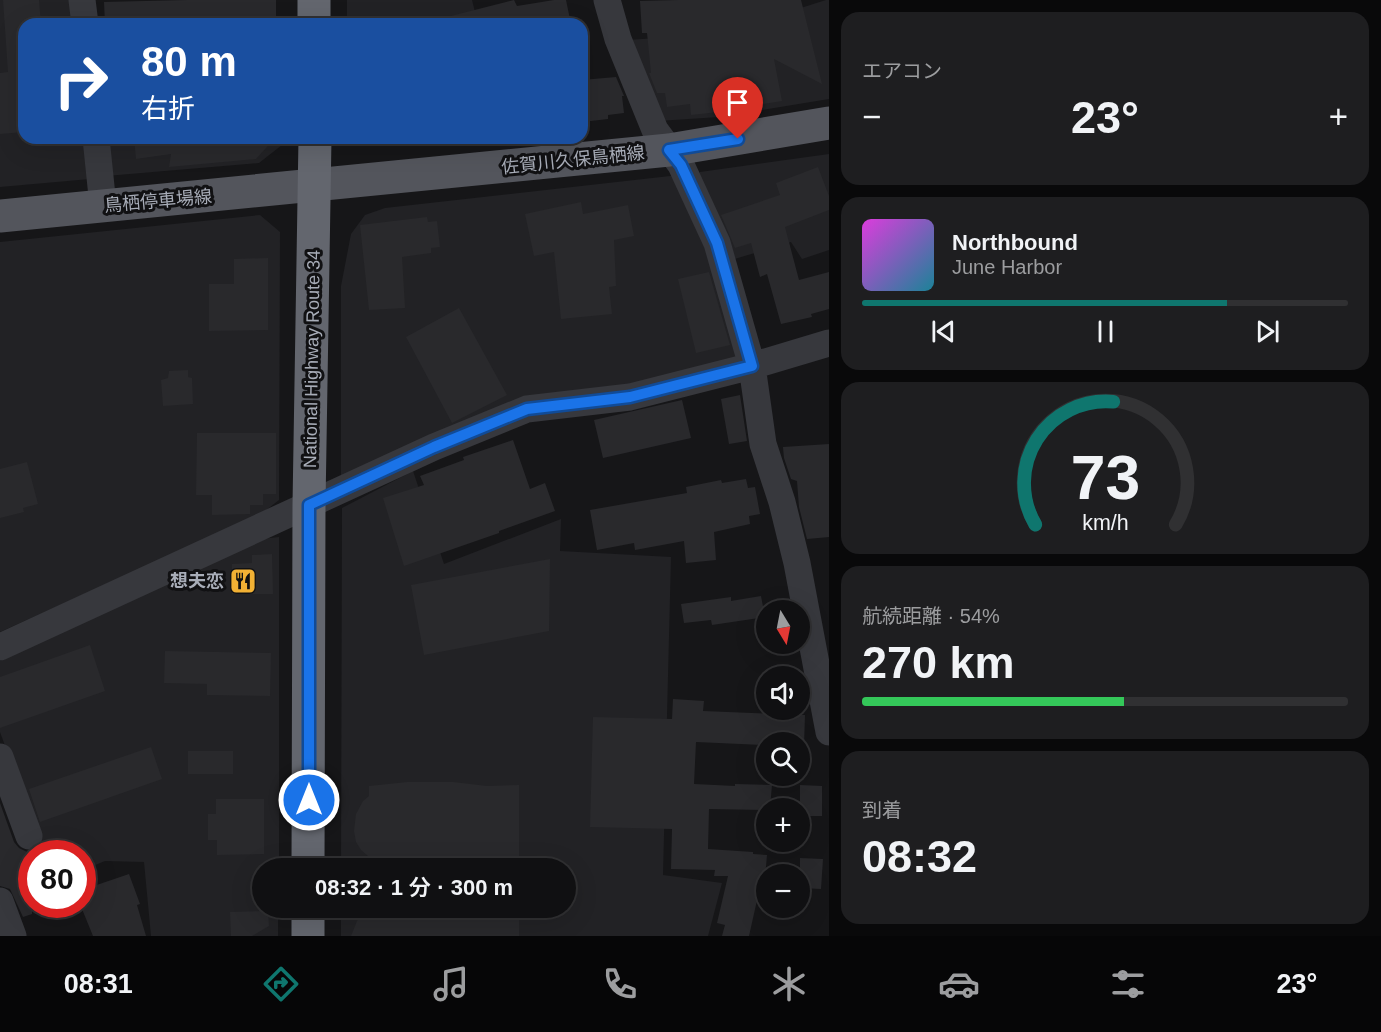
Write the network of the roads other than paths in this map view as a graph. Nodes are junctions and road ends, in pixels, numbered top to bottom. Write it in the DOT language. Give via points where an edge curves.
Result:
graph roads {
  1 [pos="82,0"];
  2 [pos="314,0"];
  3 [pos="607,0"];
  4 [pos="84,18"];
  5 [pos="314,18"];
  6 [pos="829,123"];
  7 [pos="97,144"];
  8 [pos="315,144"];
  9 [pos="669,150"];
  10 [pos="315,186"];
  11 [pos="103,206"];
  12 [pos="0,216"];
  13 [pos="829,342"];
  14 [pos="752,366"];
  15 [pos="309,505"];
  16 [pos="821,638"];
  17 [pos="0,647"];
  18 [pos="829,732"];
  19 [pos="0,756"];
  20 [pos="29,836"];
  21 [pos="309,858"];
  22 [pos="0,901"];
  23 [pos="308,918"];
  24 [pos="13,936"];
  25 [pos="308,936"];
  1 -- 4 [label="street"];
  2 -- 5 [label="highway"];
  3 -- 9 [label="street" via="618,39 655,130"];
  6 -- 9 [label="main road, 佐賀川久保鳥栖線"];
  7 -- 11 [label="street"];
  8 -- 10 [label="highway, National Highway Route 34"];
  9 -- 10 [label="main road, 佐賀川久保鳥栖線"];
  9 -- 14 [label="street" via="681,165 717,243"];
  10 -- 11 [label="main road, 鳥栖停車場線"];
  10 -- 15 [label="highway, National Highway Route 34"];
  11 -- 12 [label="main road, 鳥栖停車場線"];
  13 -- 14 [label="street"];
  14 -- 15 [label="street" via="630,397 527,409"];
  14 -- 16 [label="street" via="763,444"];
  15 -- 17 [label="street"];
  15 -- 21 [label="highway, National Highway Route 34"];
  16 -- 18 [label="street"];
  19 -- 20 [label="street"];
  22 -- 24 [label="street"];
  23 -- 25 [label="highway"];
}
